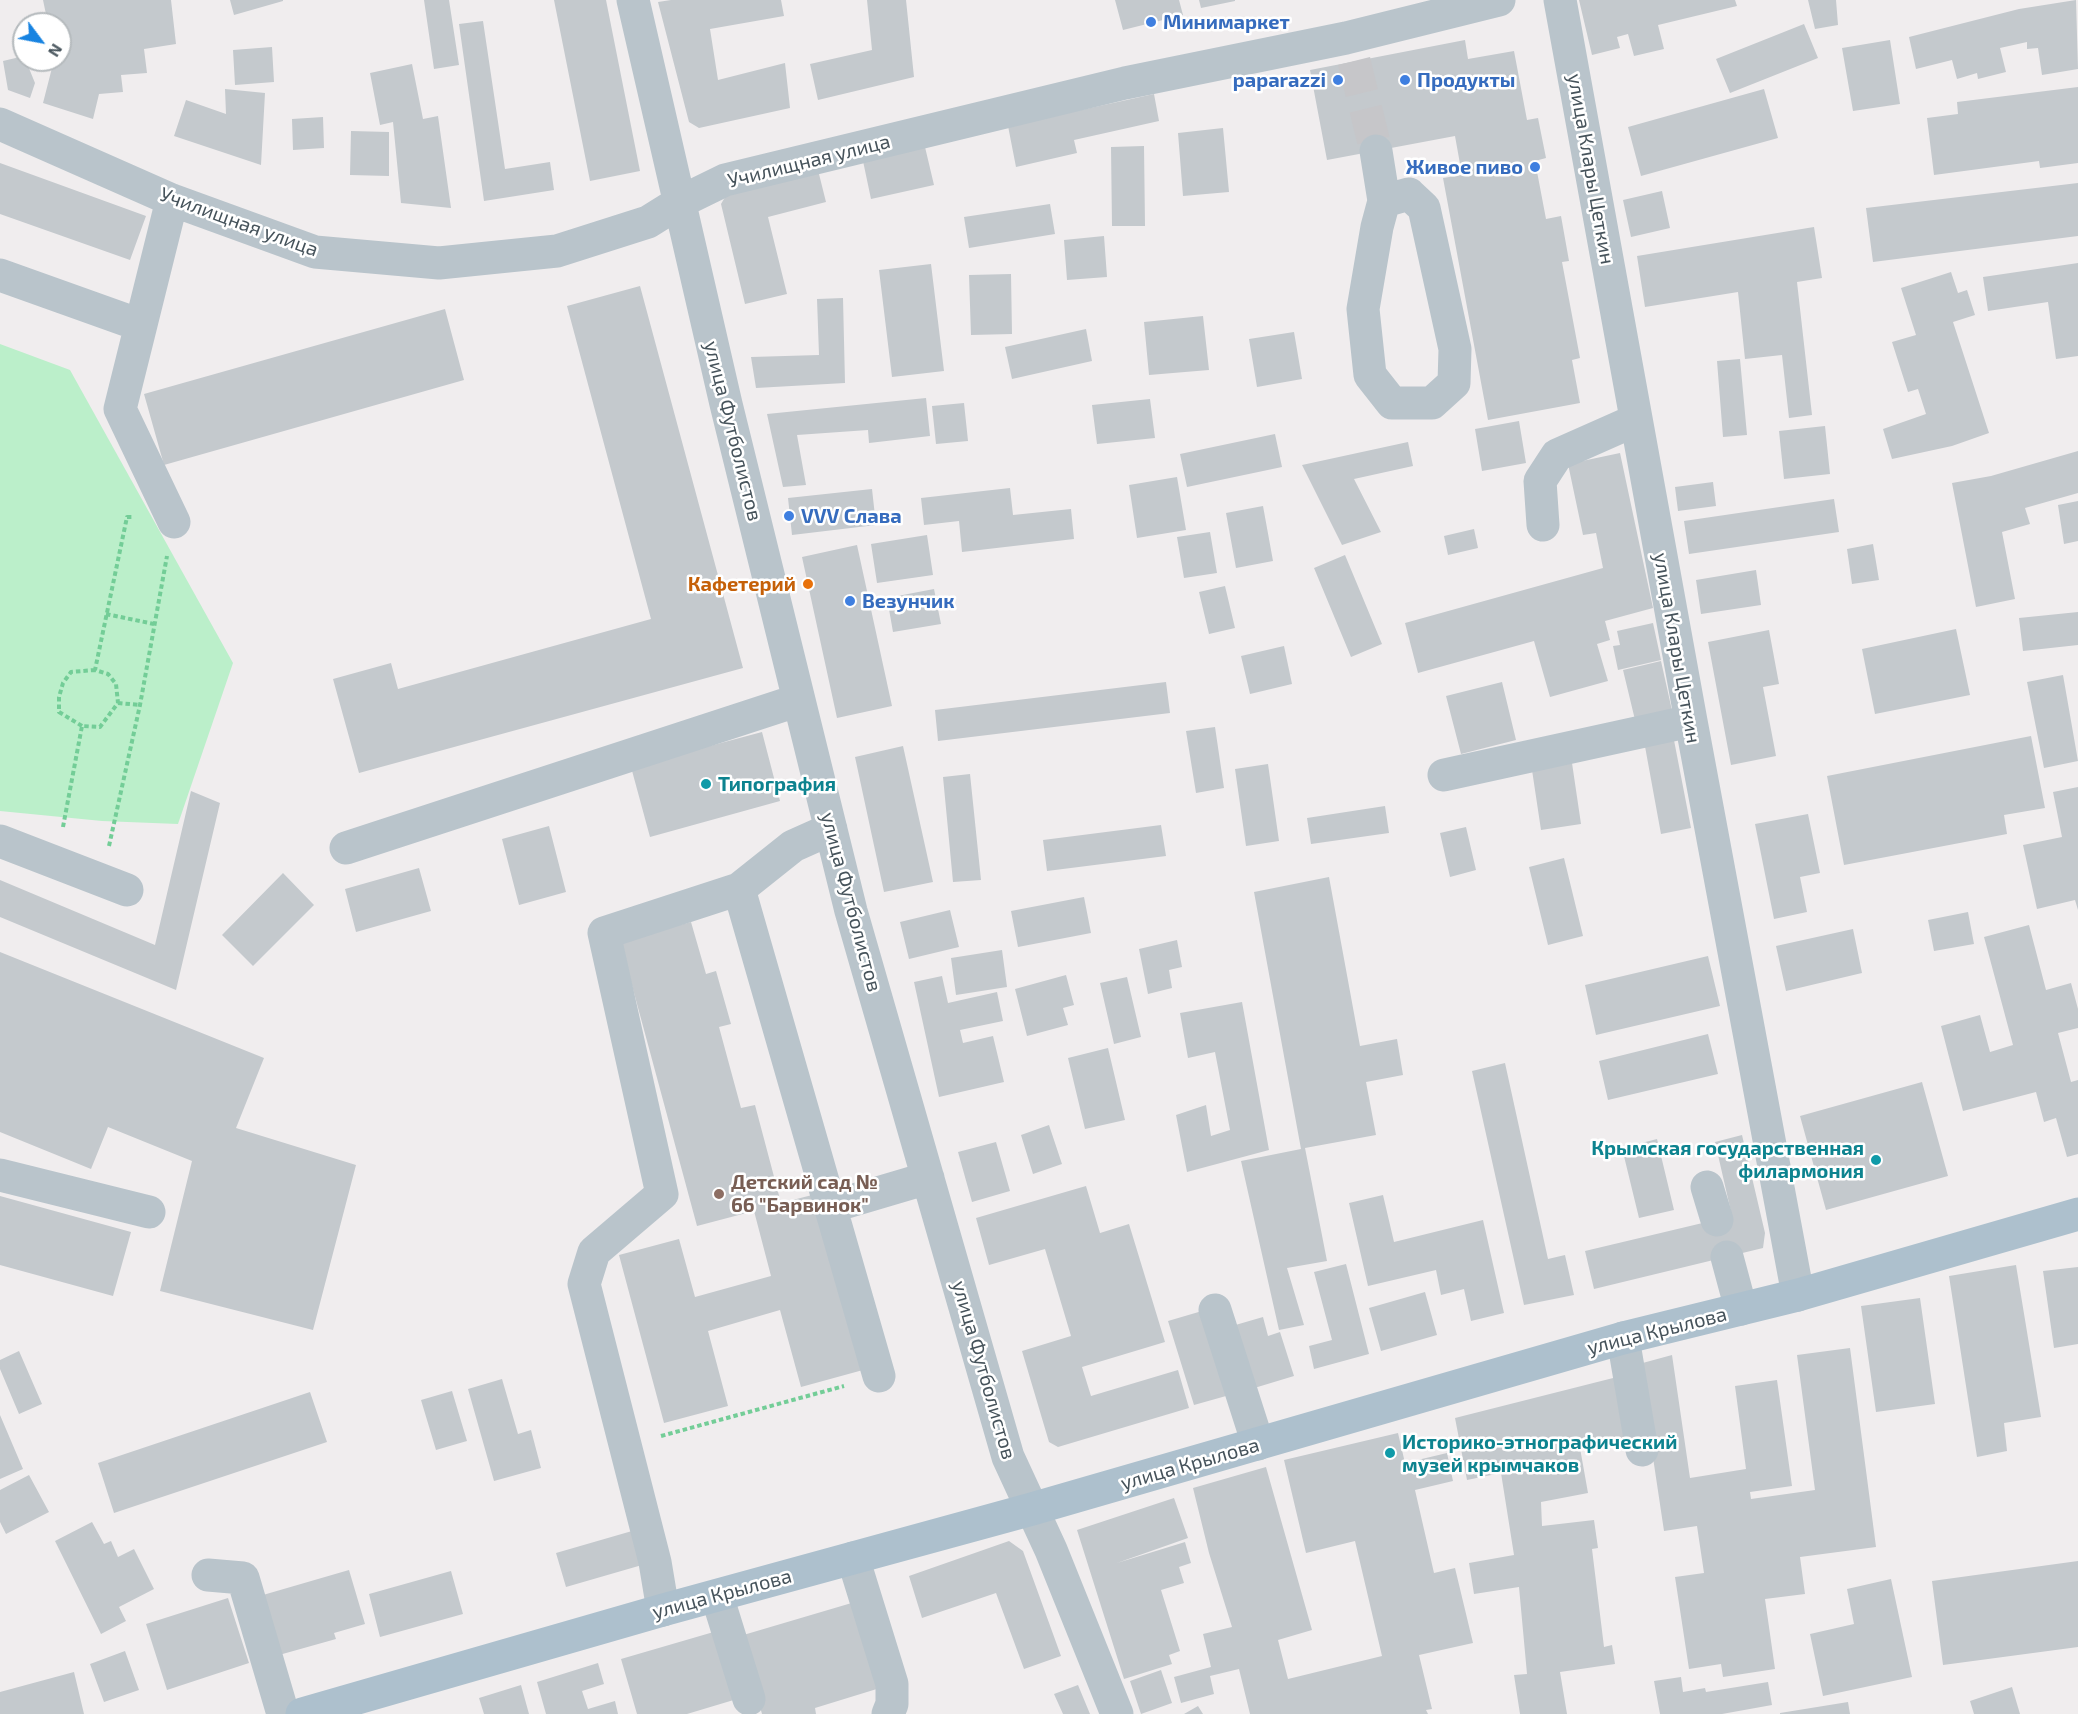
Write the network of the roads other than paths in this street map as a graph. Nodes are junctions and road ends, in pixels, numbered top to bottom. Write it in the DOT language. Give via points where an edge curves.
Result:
graph roads {
  1 [pos="633,0"];
  2 [pos="1499,0"];
  3 [pos="1560,0"];
  4 [pos="1439,8"];
  5 [pos="0,124"];
  6 [pos="1376,151"];
  7 [pos="172,200"];
  8 [pos="1384,201"];
  9 [pos="680,202"];
  10 [pos="0,275"];
  11 [pos="140,325"];
  12 [pos="1635,420"];
  13 [pos="174,522"];
  14 [pos="1543,525"];
  15 [pos="799,700"];
  16 [pos="1690,721"];
  17 [pos="1444,775"];
  18 [pos="831,829"];
  19 [pos="0,841"];
  20 [pos="346,848"];
  21 [pos="115,885"];
  22 [pos="739,889"];
  23 [pos="0,1176"];
  24 [pos="928,1178"];
  25 [pos="1707,1187"];
  26 [pos="830,1207"];
  27 [pos="149,1212"];
  28 [pos="2078,1214"];
  29 [pos="1717,1220"];
  30 [pos="1727,1257"];
  31 [pos="1798,1295"];
  32 [pos="1741,1309"];
  33 [pos="1215,1310"];
  34 [pos="1623,1338"];
  35 [pos="879,1376"];
  36 [pos="1258,1444"];
  37 [pos="1642,1450"];
  38 [pos="1032,1509"];
  39 [pos="853,1558"];
  40 [pos="208,1575"];
  41 [pos="717,1596"];
  42 [pos="663,1610"];
  43 [pos="749,1699"];
  44 [pos="284,1714"];
  45 [pos="302,1714"];
  46 [pos="888,1714"];
  47 [pos="1117,1714"];
  1 -- 9 [label="street, улица Футболистов"];
  2 -- 4 [label="street, Училищная улица"];
  3 -- 12 [label="street, улица Клары Цеткин"];
  4 -- 9 [label="street, Училищная улица" via="1350,50 1125,83 725,180"];
  5 -- 7 [label="street, Училищная улица"];
  6 -- 8 [label="street"];
  7 -- 9 [label="street, Училищная улица" via="315,252 439,263 557,251 648,222"];
  7 -- 11 [label="street"];
  8 -- 8 [label="street" via="1409,194 1424,208 1455,350 1454,383 1432,403 1392,403 1370,375 1364,309"];
  9 -- 15 [label="street, улица Футболистов"];
  10 -- 11 [label="street"];
  11 -- 13 [label="street" via="120,409"];
  12 -- 14 [label="street" via="1557,455 1540,481"];
  12 -- 16 [label="street, улица Клары Цеткин"];
  15 -- 18 [label="street, улица Футболистов"];
  15 -- 20 [label="street"];
  16 -- 17 [label="street"];
  16 -- 31 [label="street, улица Клары Цеткин"];
  18 -- 22 [label="street" via="793,846"];
  18 -- 24 [label="street, улица Футболистов"];
  19 -- 21 [label="street"];
  22 -- 26 [label="street"];
  22 -- 42 [label="street" via="604,933 662,1194 594,1252 584,1284 655,1562"];
  23 -- 27 [label="street"];
  24 -- 26 [label="street"];
  24 -- 38 [label="street, улица Футболистов" via="1008,1456"];
  25 -- 29 [label="street"];
  26 -- 35 [label="street"];
  28 -- 31 [label="main road, улица Крылова"];
  30 -- 32 [label="street"];
  31 -- 32 [label="main road, улица Крылова"];
  32 -- 34 [label="main road, улица Крылова"];
  33 -- 36 [label="street"];
  34 -- 36 [label="main road, улица Крылова"];
  34 -- 37 [label="street"];
  36 -- 38 [label="main road, улица Крылова"];
  38 -- 39 [label="main road, улица Крылова"];
  38 -- 47 [label="street, улица Футболистов"];
  39 -- 41 [label="main road, улица Крылова"];
  39 -- 46 [label="street" via="892,1684"];
  40 -- 44 [label="street" via="243,1578"];
  41 -- 42 [label="main road, улица Крылова"];
  41 -- 43 [label="street"];
  42 -- 45 [label="main road, улица Крылова"];
}
